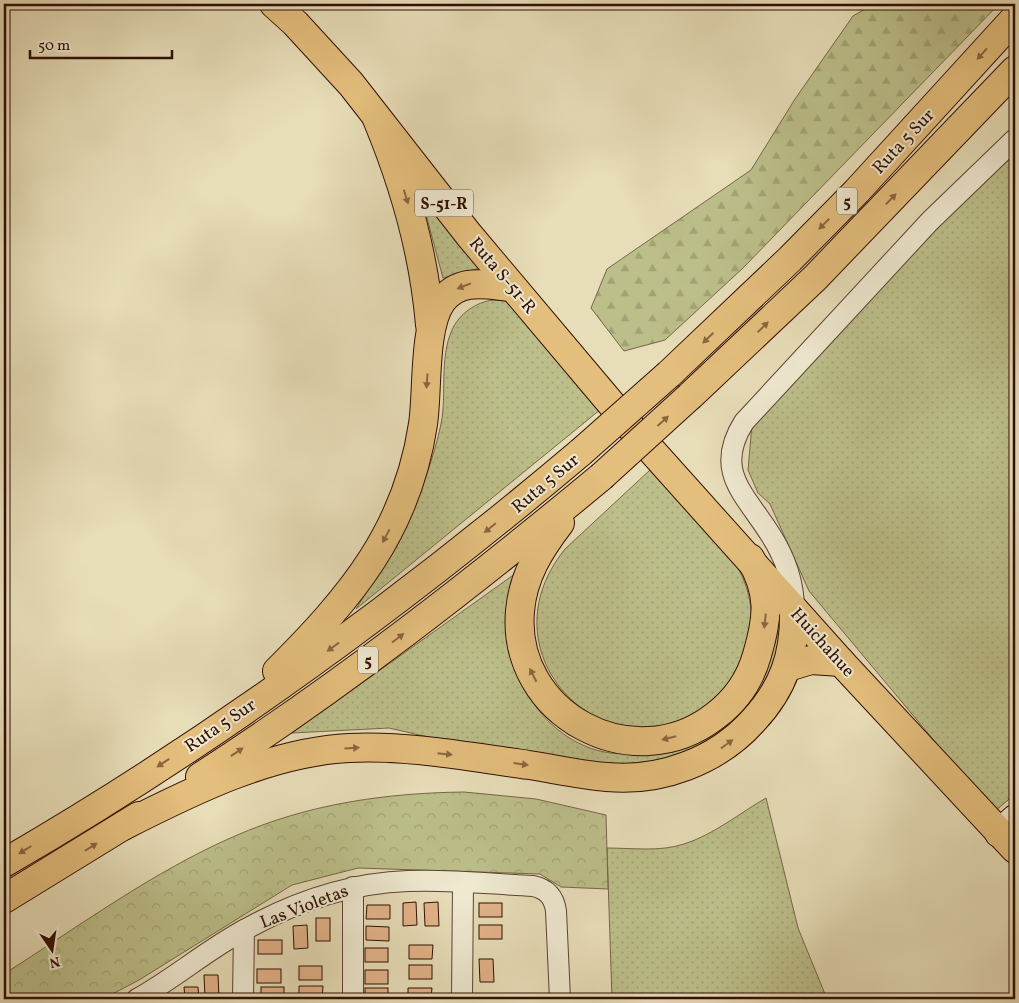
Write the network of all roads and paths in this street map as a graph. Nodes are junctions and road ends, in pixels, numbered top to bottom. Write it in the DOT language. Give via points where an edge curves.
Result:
graph roads {
  1 [pos="274,4"];
  2 [pos="1015,18"];
  3 [pos="1015,70"];
  4 [pos="376,119"];
  5 [pos="1015,139"];
  6 [pos="512,287"];
  7 [pos="431,332"];
  8 [pos="635,432"];
  9 [pos="601,477"];
  10 [pos="750,558"];
  11 [pos="794,610"];
  12 [pos="841,662"];
  13 [pos="788,667"];
  14 [pos="218,727"];
  15 [pos="123,826"];
  16 [pos="1010,834"];
  17 [pos="4,863"];
  18 [pos="463,883"];
  19 [pos="353,887"];
  20 [pos="4,898"];
  21 [pos="244,930"];
  22 [pos="140,999"];
  23 [pos="243,999"];
  24 [pos="353,999"];
  25 [pos="462,999"];
  26 [pos="560,999"];
  1 -- 4 [label="main road, Ruta S-51-R / S-51-R" via="322,51"];
  2 -- 14 [label="main road, Ruta 5 Sur / 5, one-way, bridge" via="857,191 669,374 581,452 424,580"];
  9 -- 3 [label="main road, Ruta 5 Sur / 5, one-way, bridge" via="815,278"];
  4 -- 6 [label="main road, Ruta S-51-R / S-51-R"];
  4 -- 7 [label="main road, one-way" via="392,156 417,233"];
  5 -- 11 [label="street" via="930,221 738,432 731,455 734,481 782,555 792,585"];
  6 -- 7 [label="main road, one-way" via="480,282 451,292 438,308"];
  6 -- 8 [label="main road, Ruta S-51-R / S-51-R"];
  7 -- 14 [label="main road, one-way" via="417,454 400,508 388,533 360,580 326,622"];
  8 -- 10 [label="main road, Huichahue"];
  10 -- 9 [label="main road, one-way" via="764,592 764,633 746,681 723,710 692,731 656,741 618,740 584,728 556,707 534,679 522,646 520,611 527,578 543,546"];
  15 -- 9 [label="main road, Ruta 5 Sur / 5, one-way" via="372,658"];
  10 -- 11 [label="main road, Huichahue"];
  11 -- 12 [label="main road, Huichahue"];
  11 -- 13 [label="main road"];
  12 -- 13 [label="main road" via="811,660"];
  12 -- 16 [label="main road, Huichahue"];
  15 -- 13 [label="main road, one-way" via="222,779 303,754 348,748 394,748 606,777 662,773 702,760 734,740 764,708"];
  14 -- 17 [label="main road, Ruta 5 Sur / 5, one-way"];
  20 -- 15 [label="main road, Ruta 5 Sur / 5, one-way"];
  18 -- 19 [label="street, Las Violetas" via="408,881"];
  18 -- 25 [label="street"];
  18 -- 26 [label="street, Las Violetas" via="533,886 550,894 556,911"];
  19 -- 21 [label="street, Las Violetas" via="298,904"];
  19 -- 24 [label="street"];
  21 -- 22 [label="street, Las Violetas"];
  21 -- 23 [label="street"];
}
